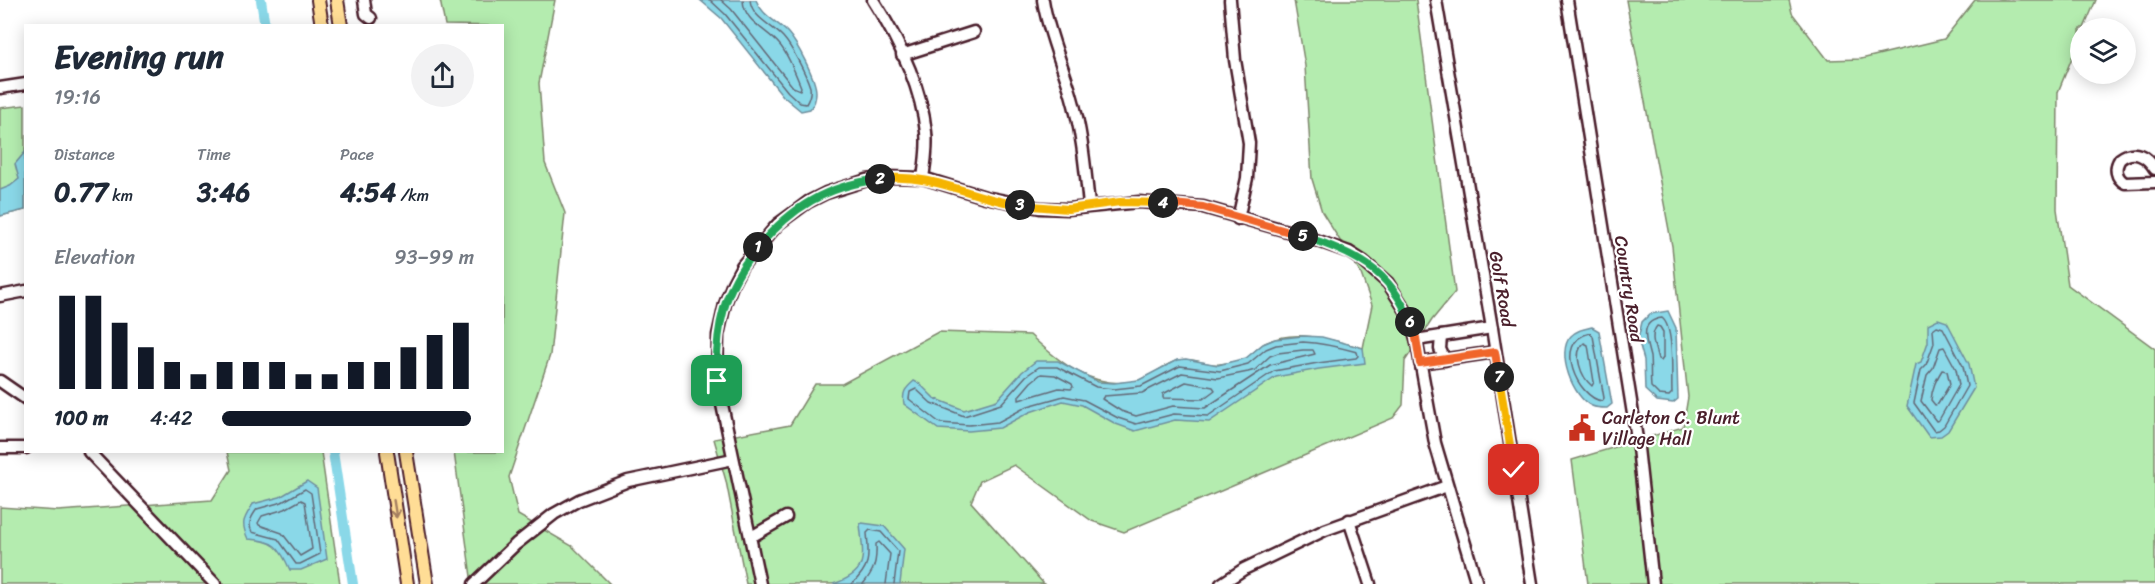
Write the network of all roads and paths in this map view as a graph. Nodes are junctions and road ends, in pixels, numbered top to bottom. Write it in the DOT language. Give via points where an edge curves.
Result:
graph roads {
  1 [pos="318,0"];
  2 [pos="337,0"];
  3 [pos="364,0"];
  4 [pos="873,0"];
  5 [pos="1042,0"];
  6 [pos="1230,0"];
  7 [pos="1436,0"];
  8 [pos="1567,0"];
  9 [pos="371,18"];
  10 [pos="322,24"];
  11 [pos="341,24"];
  12 [pos="974,32"];
  13 [pos="902,55"];
  14 [pos="24,84"];
  15 [pos="0,88"];
  16 [pos="2155,169"];
  17 [pos="923,178"];
  18 [pos="2155,182"];
  19 [pos="1089,205"];
  20 [pos="1238,219"];
  21 [pos="24,291"];
  22 [pos="0,296"];
  23 [pos="1492,328"];
  24 [pos="1441,336"];
  25 [pos="1416,340"];
  26 [pos="1495,352"];
  27 [pos="1445,360"];
  28 [pos="1420,363"];
  29 [pos="0,381"];
  30 [pos="24,398"];
  31 [pos="0,448"];
  32 [pos="24,448"];
  33 [pos="90,453"];
  34 [pos="387,453"];
  35 [pos="406,453"];
  36 [pos="733,459"];
  37 [pos="1447,486"];
  38 [pos="786,517"];
  39 [pos="1349,520"];
  40 [pos="751,537"];
  41 [pos="427,583"];
  42 [pos="215,584"];
  43 [pos="407,584"];
  44 [pos="474,584"];
  45 [pos="760,584"];
  46 [pos="1221,584"];
  47 [pos="1370,584"];
  48 [pos="1477,584"];
  49 [pos="1532,584"];
  50 [pos="1653,584"];
  1 -- 10 [label="main road"];
  2 -- 11 [label="main road"];
  3 -- 9 [label="street" via="366,14"];
  4 -- 13 [label="street"];
  5 -- 19 [label="street" via="1078,120"];
  6 -- 20 [label="street" via="1249,143 1247,178"];
  7 -- 23 [label="street, Golf Road"];
  8 -- 50 [label="street, Country Road" via="1637,439"];
  12 -- 13 [label="street"];
  13 -- 17 [label="street" via="924,118"];
  14 -- 15 [label="street"];
  16 -- 18 [label="street" via="2148,158 2136,153 2124,156 2116,170 2125,183"];
  17 -- 19 [label="street" via="1012,204 1068,209"];
  17 -- 36 [label="street" via="867,180 826,193 778,224 742,266 725,304 716,358 719,396"];
  19 -- 20 [label="street" via="1169,203 1203,207"];
  20 -- 25 [label="street" via="1300,235 1363,261 1398,296"];
  21 -- 22 [label="street"];
  23 -- 24 [label="street"];
  23 -- 26 [label="street, Golf Road"];
  24 -- 25 [label="street"];
  24 -- 27 [label="street" via="1440,349"];
  25 -- 28 [label="street"];
  26 -- 27 [label="street"];
  26 -- 49 [label="street, Golf Road"];
  27 -- 28 [label="street"];
  28 -- 37 [label="street"];
  29 -- 30 [label="street"];
  31 -- 32 [label="street"];
  33 -- 42 [label="street"];
  34 -- 43 [label="main road, one-way"];
  35 -- 41 [label="main road"];
  36 -- 40 [label="street"];
  36 -- 44 [label="street" via="628,481 579,500 516,544"];
  37 -- 39 [label="street"];
  37 -- 48 [label="street"];
  38 -- 40 [label="street"];
  39 -- 46 [label="street" via="1244,568"];
  39 -- 47 [label="street"];
  40 -- 45 [label="street"];
}
